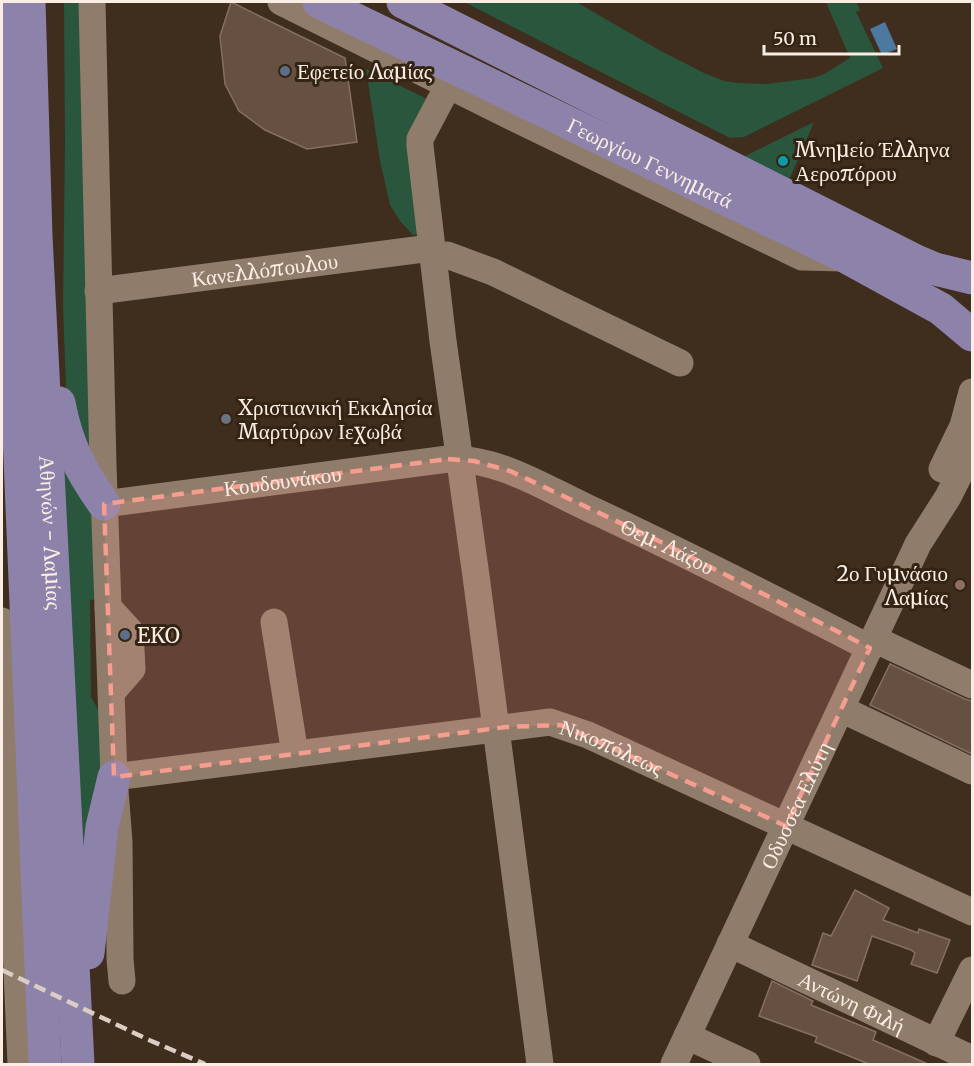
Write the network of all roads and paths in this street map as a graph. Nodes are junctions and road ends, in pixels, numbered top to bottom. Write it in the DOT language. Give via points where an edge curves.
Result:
graph roads {
  1 [pos="4,2"];
  2 [pos="29,2"];
  3 [pos="50,2"];
  4 [pos="92,2"];
  5 [pos="282,2"];
  6 [pos="319,2"];
  7 [pos="403,2"];
  8 [pos="449,84"];
  9 [pos="36,236"];
  10 [pos="432,252"];
  11 [pos="848,258"];
  12 [pos="972,278"];
  13 [pos="39,290"];
  14 [pos="98,291"];
  15 [pos="972,317"];
  16 [pos="972,335"];
  17 [pos="680,363"];
  18 [pos="972,392"];
  19 [pos="972,449"];
  20 [pos="460,458"];
  21 [pos="104,504"];
  22 [pos="918,544"];
  23 [pos="2,621"];
  24 [pos="274,622"];
  25 [pos="872,643"];
  26 [pos="972,685"];
  27 [pos="841,709"];
  28 [pos="496,728"];
  29 [pos="295,753"];
  30 [pos="972,771"];
  31 [pos="114,777"];
  32 [pos="786,826"];
  33 [pos="970,905"];
  34 [pos="730,944"];
  35 [pos="972,970"];
  36 [pos="122,981"];
  37 [pos="74,1004"];
  38 [pos="687,1036"];
  39 [pos="936,1043"];
  40 [pos="972,1059"];
  41 [pos="21,1065"];
  42 [pos="45,1065"];
  43 [pos="78,1065"];
  44 [pos="540,1065"];
  45 [pos="674,1065"];
  46 [pos="747,1065"];
  1 -- 42 [label="main road, Αθηνών - Λαμίας"];
  2 -- 9 [label="main road, Αθηνών - Λαμίας"];
  3 -- 9 [label="main road" via="46,48 47,190"];
  4 -- 14 [label="street"];
  5 -- 8 [label="street"];
  6 -- 11 [label="main road, Γεωργίου Γεννηματά"];
  7 -- 12 [label="main road, Γεωργίου Γεννηματά" via="916,261"];
  8 -- 10 [label="street" via="420,142"];
  8 -- 11 [label="street" via="802,257"];
  9 -- 13 [label="main road, Αθηνών - Λαμίας"];
  10 -- 14 [label="street, Κανελλόπουλου"];
  10 -- 17 [label="street, Κανελλόπουλου" via="493,272"];
  10 -- 20 [label="street"];
  11 -- 16 [label="main road, Γεωργίου Γεννηματά" via="941,309"];
  13 -- 21 [label="main road" via="66,434 76,461"];
  13 -- 37 [label="main road, Αθηνών - Λαμίας"];
  14 -- 21 [label="street"];
  15 -- 16 [label="main road, Γεωργίου Γεννηματά"];
  18 -- 22 [label="street, Οδυσσέα Ελύτη" via="963,426 932,490"];
  19 -- 22 [label="street, Οδυσσέα Ελύτη"];
  20 -- 21 [label="street, Κουδουνάκου"];
  20 -- 25 [label="street, Θεμ. Λάζου" via="510,471"];
  20 -- 28 [label="street"];
  21 -- 31 [label="street"];
  22 -- 25 [label="street, Οδυσσέα Ελύτη"];
  23 -- 41 [label="street"];
  24 -- 29 [label="street"];
  25 -- 26 [label="street, Θεμ. Λάζου"];
  25 -- 27 [label="street, Οδυσσέα Ελύτη"];
  27 -- 30 [label="street"];
  27 -- 32 [label="street, Οδυσσέα Ελύτη"];
  28 -- 29 [label="street, Νικοπόλεως"];
  28 -- 32 [label="street, Νικοπόλεως" via="561,724"];
  28 -- 44 [label="street"];
  29 -- 31 [label="street, Νικοπόλεως"];
  31 -- 36 [label="street"];
  31 -- 37 [label="main road" via="102,827 87,959"];
  32 -- 33 [label="street, Νικοπόλεως"];
  32 -- 34 [label="street, Οδυσσέα Ελύτη"];
  34 -- 38 [label="street, Οδυσσέα Ελύτη"];
  34 -- 39 [label="street, Αντώνη Φιλή"];
  35 -- 39 [label="street"];
  37 -- 43 [label="main road, Αθηνών - Λαμίας"];
  38 -- 45 [label="street, Οδυσσέα Ελύτη"];
  38 -- 46 [label="street"];
  39 -- 40 [label="street, Αντώνη Φιλή"];
}
